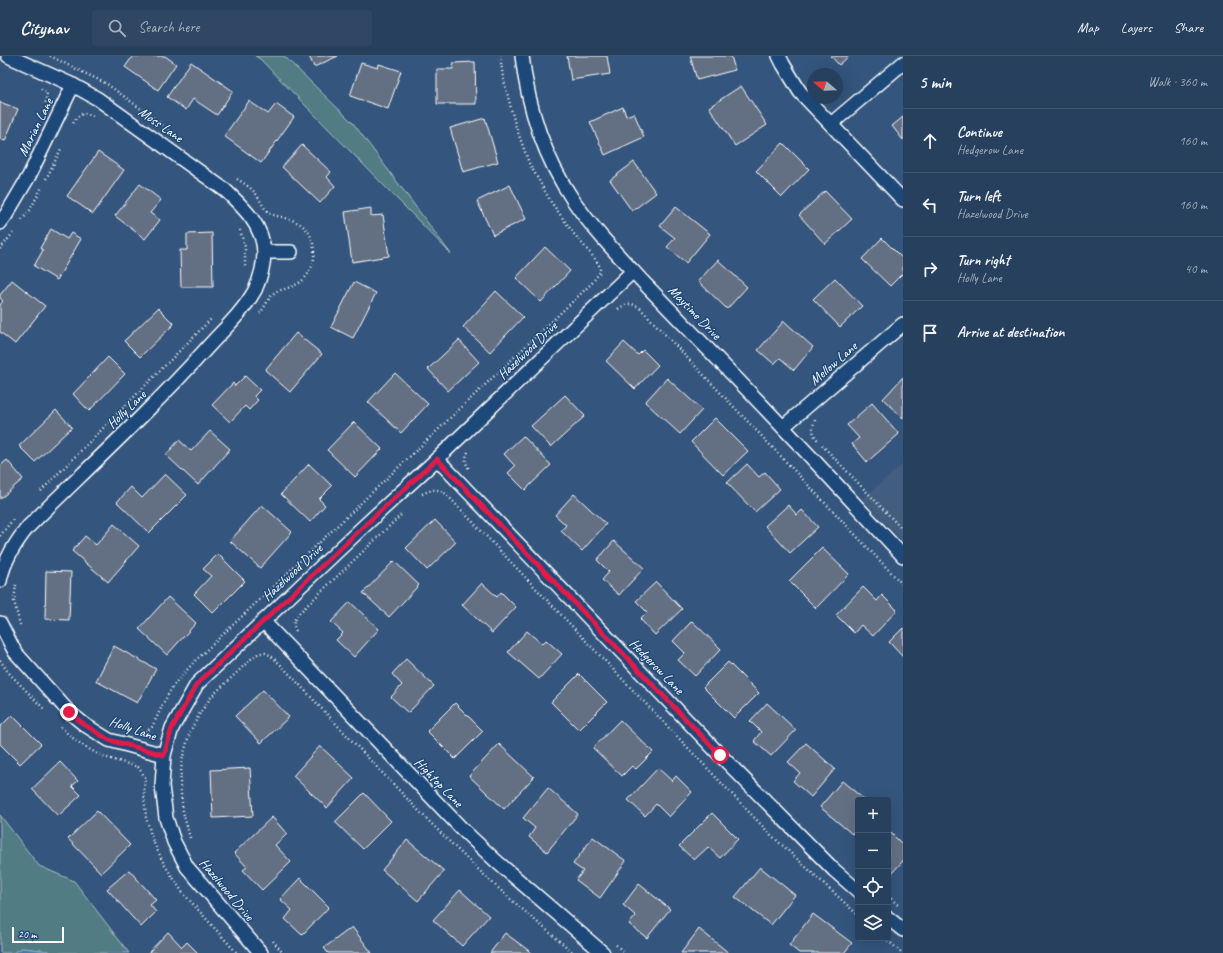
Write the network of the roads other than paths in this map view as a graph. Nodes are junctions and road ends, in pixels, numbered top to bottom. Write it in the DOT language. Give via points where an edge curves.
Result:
graph roads {
  1 [pos="8,56"];
  2 [pos="522,56"];
  3 [pos="780,56"];
  4 [pos="903,63"];
  5 [pos="73,85"];
  6 [pos="831,124"];
  7 [pos="903,200"];
  8 [pos="0,223"];
  9 [pos="264,252"];
  10 [pos="291,252"];
  11 [pos="632,270"];
  12 [pos="903,324"];
  13 [pos="783,427"];
  14 [pos="437,459"];
  15 [pos="903,556"];
  16 [pos="0,582"];
  17 [pos="263,621"];
  18 [pos="0,623"];
  19 [pos="164,755"];
  20 [pos="855,888"];
  21 [pos="891,920"];
  22 [pos="903,930"];
  23 [pos="261,953"];
  24 [pos="603,953"];
  1 -- 5 [label="street, Moss Lane"];
  2 -- 11 [label="street, Maytime Drive" via="532,111 557,174 601,237"];
  3 -- 6 [label="street" via="800,92"];
  4 -- 6 [label="street"];
  5 -- 8 [label="street, Marian Lane" via="29,176"];
  5 -- 9 [label="street, Moss Lane" via="98,99 225,190 253,218 261,233"];
  6 -- 7 [label="street"];
  9 -- 10 [label="street"];
  9 -- 16 [label="street, Holly Lane" via="262,272 242,309 176,382 28,527 15,543 2,570"];
  11 -- 13 [label="street, Maytime Drive"];
  11 -- 14 [label="street, Hazelwood Drive"];
  12 -- 13 [label="street, Mellow Lane"];
  13 -- 15 [label="street, Maytime Drive"];
  14 -- 17 [label="street, Hazelwood Drive"];
  14 -- 20 [label="street, Hedgerow Lane" via="720,755"];
  17 -- 19 [label="street, Hazelwood Drive" via="197,684 172,728"];
  17 -- 24 [label="street, Hightop Lane" via="463,830 496,862"];
  18 -- 19 [label="street, Holly Lane" via="15,652 69,712 85,725 109,740"];
  19 -- 23 [label="street, Hazelwood Drive" via="162,786 166,818 174,842 187,868"];
  21 -- 22 [label="street"];
}
